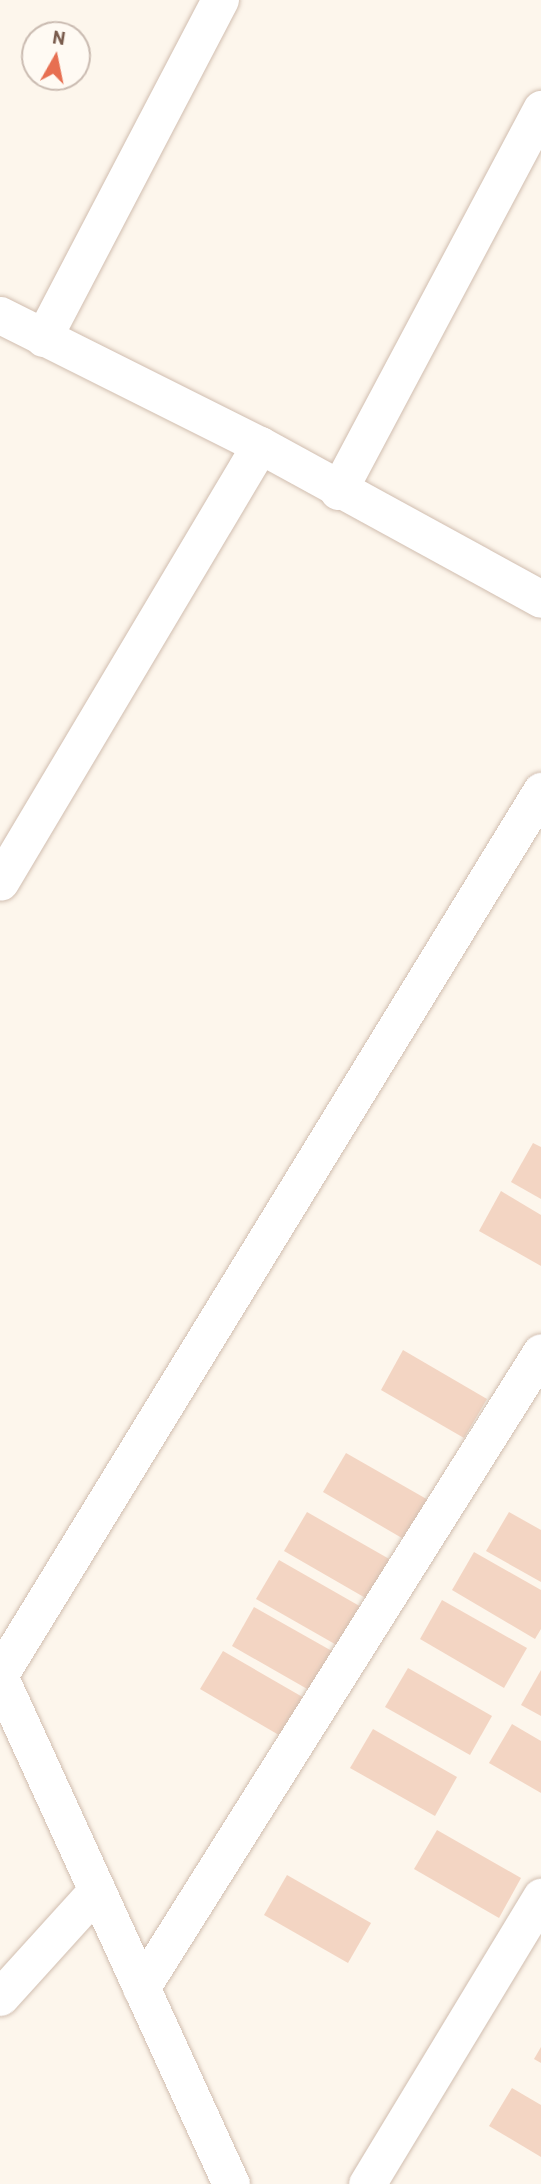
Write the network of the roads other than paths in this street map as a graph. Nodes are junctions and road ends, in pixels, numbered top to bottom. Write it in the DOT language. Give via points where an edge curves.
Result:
graph roads {
  1 [pos="220,0"];
  2 [pos="541,109"];
  3 [pos="0,315"];
  4 [pos="43,338"];
  5 [pos="260,445"];
  6 [pos="338,491"];
  7 [pos="541,599"];
  8 [pos="541,792"];
  9 [pos="0,882"];
  10 [pos="541,1352"];
  11 [pos="0,1676"];
  12 [pos="97,1890"];
  13 [pos="541,1897"];
  14 [pos="141,1988"];
  15 [pos="0,1997"];
  16 [pos="231,2184"];
  17 [pos="367,2184"];
  1 -- 4 [label="street"];
  2 -- 6 [label="street"];
  3 -- 4 [label="street"];
  4 -- 5 [label="street"];
  5 -- 6 [label="street"];
  5 -- 9 [label="street"];
  6 -- 7 [label="street"];
  8 -- 11 [label="street"];
  10 -- 14 [label="street"];
  11 -- 12 [label="street"];
  12 -- 14 [label="street"];
  12 -- 15 [label="street"];
  13 -- 17 [label="street"];
  14 -- 16 [label="street"];
}
